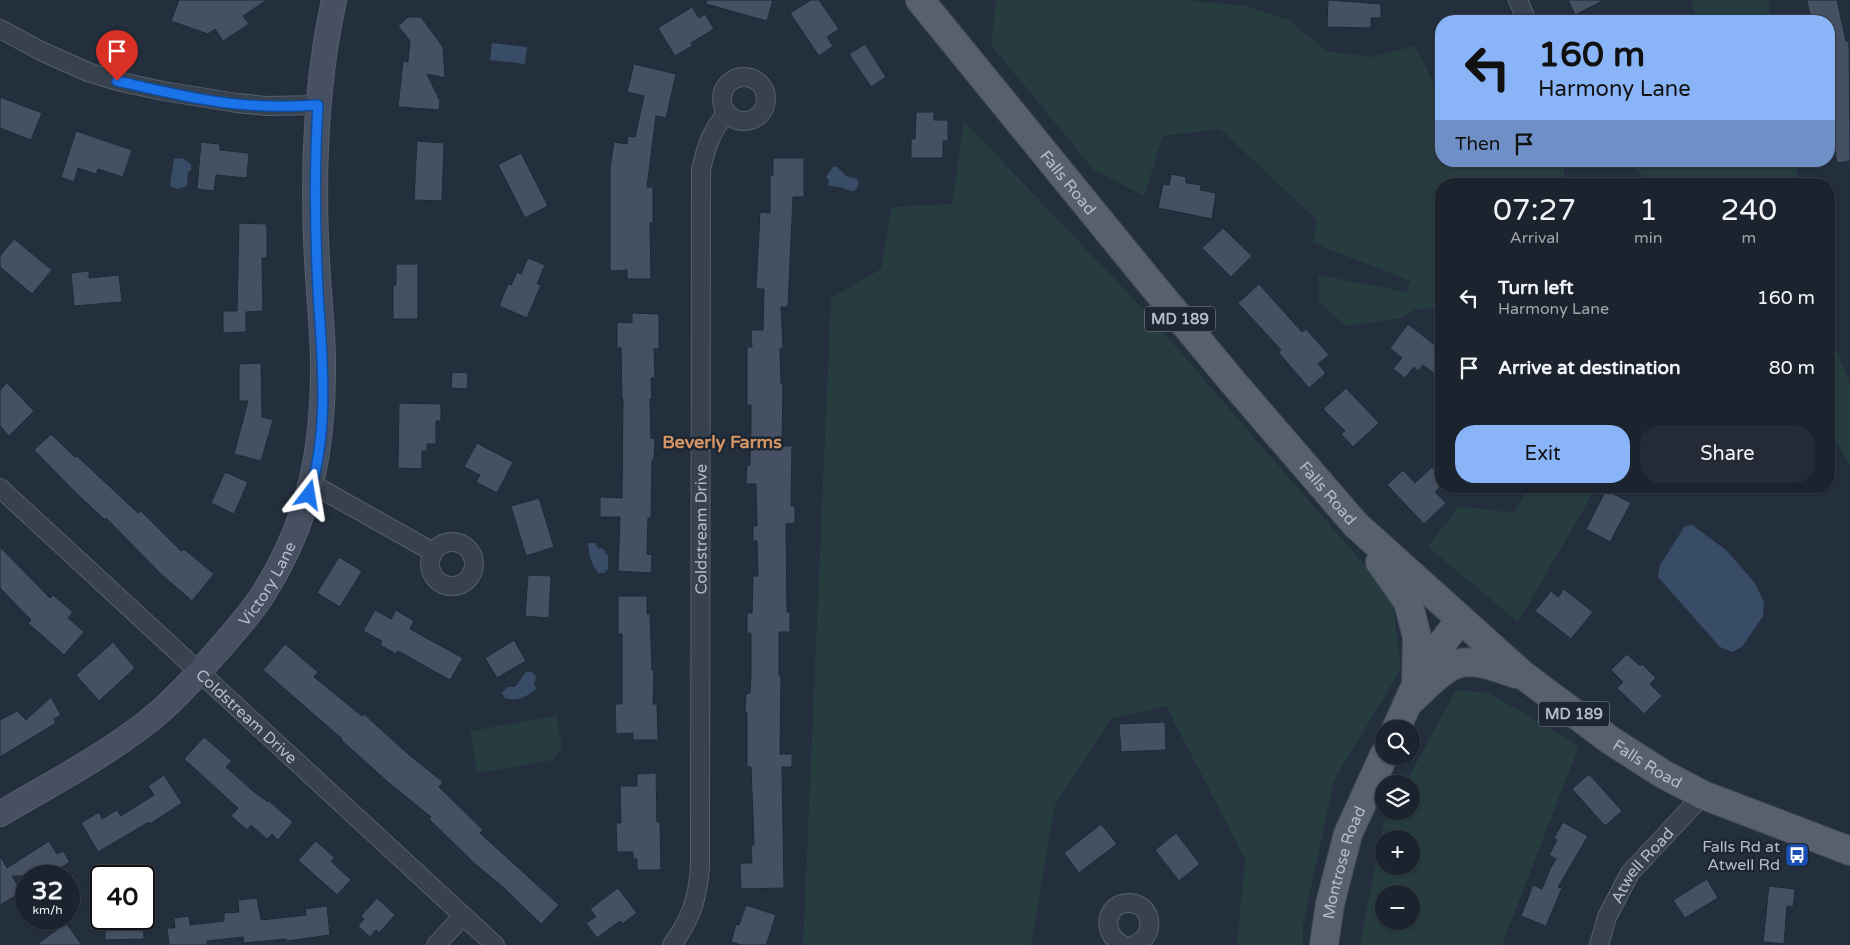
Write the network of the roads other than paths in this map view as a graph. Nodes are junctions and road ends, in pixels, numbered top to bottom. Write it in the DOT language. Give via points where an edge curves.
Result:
graph roads {
  1 [pos="334,0"];
  2 [pos="920,0"];
  3 [pos="1518,0"];
  4 [pos="1524,15"];
  5 [pos="0,29"];
  6 [pos="318,105"];
  7 [pos="727,113"];
  8 [pos="312,484"];
  9 [pos="0,488"];
  10 [pos="1356,525"];
  11 [pos="433,552"];
  12 [pos="1460,620"];
  13 [pos="200,671"];
  14 [pos="1523,675"];
  15 [pos="1412,694"];
  16 [pos="1400,720"];
  17 [pos="1379,765"];
  18 [pos="1703,795"];
  19 [pos="0,814"];
  20 [pos="1850,851"];
  21 [pos="463,916"];
  22 [pos="436,945"];
  23 [pos="495,945"];
  24 [pos="672,945"];
  25 [pos="1324,945"];
  26 [pos="1599,945"];
  1 -- 6 [label="street, Victory Lane"];
  2 -- 10 [label="main road, Falls Road / MD 189" via="1163,298"];
  3 -- 4 [label="street"];
  5 -- 6 [label="street" via="88,72 117,81 237,104"];
  6 -- 8 [label="street, Victory Lane" via="314,169 315,234 323,356 322,415"];
  7 -- 24 [label="street, Coldstream Drive" via="714,128 701,170 699,889 684,929"];
  8 -- 11 [label="street"];
  8 -- 13 [label="street, Victory Lane" via="297,528 262,596"];
  9 -- 13 [label="street, Coldstream Drive"];
  10 -- 12 [label="main road, Falls Road / MD 189"];
  10 -- 15 [label="main road" via="1408,602 1418,637"];
  12 -- 14 [label="main road, Falls Road / MD 189"];
  12 -- 15 [label="main road" via="1424,667"];
  13 -- 19 [label="street, Victory Lane" via="148,722 118,744"];
  13 -- 21 [label="street, Coldstream Drive"];
  14 -- 15 [label="main road" via="1479,663 1456,664"];
  14 -- 18 [label="main road, Falls Road / MD 189" via="1610,740"];
  15 -- 16 [label="main road"];
  17 -- 25 [label="main road, Montrose Road" via="1348,834 1330,904"];
  18 -- 20 [label="main road, Falls Road / MD 189"];
  18 -- 26 [label="street, Atwell Road" via="1630,873 1607,917"];
  21 -- 22 [label="street"];
  21 -- 23 [label="street, Coldstream Drive"];
}
